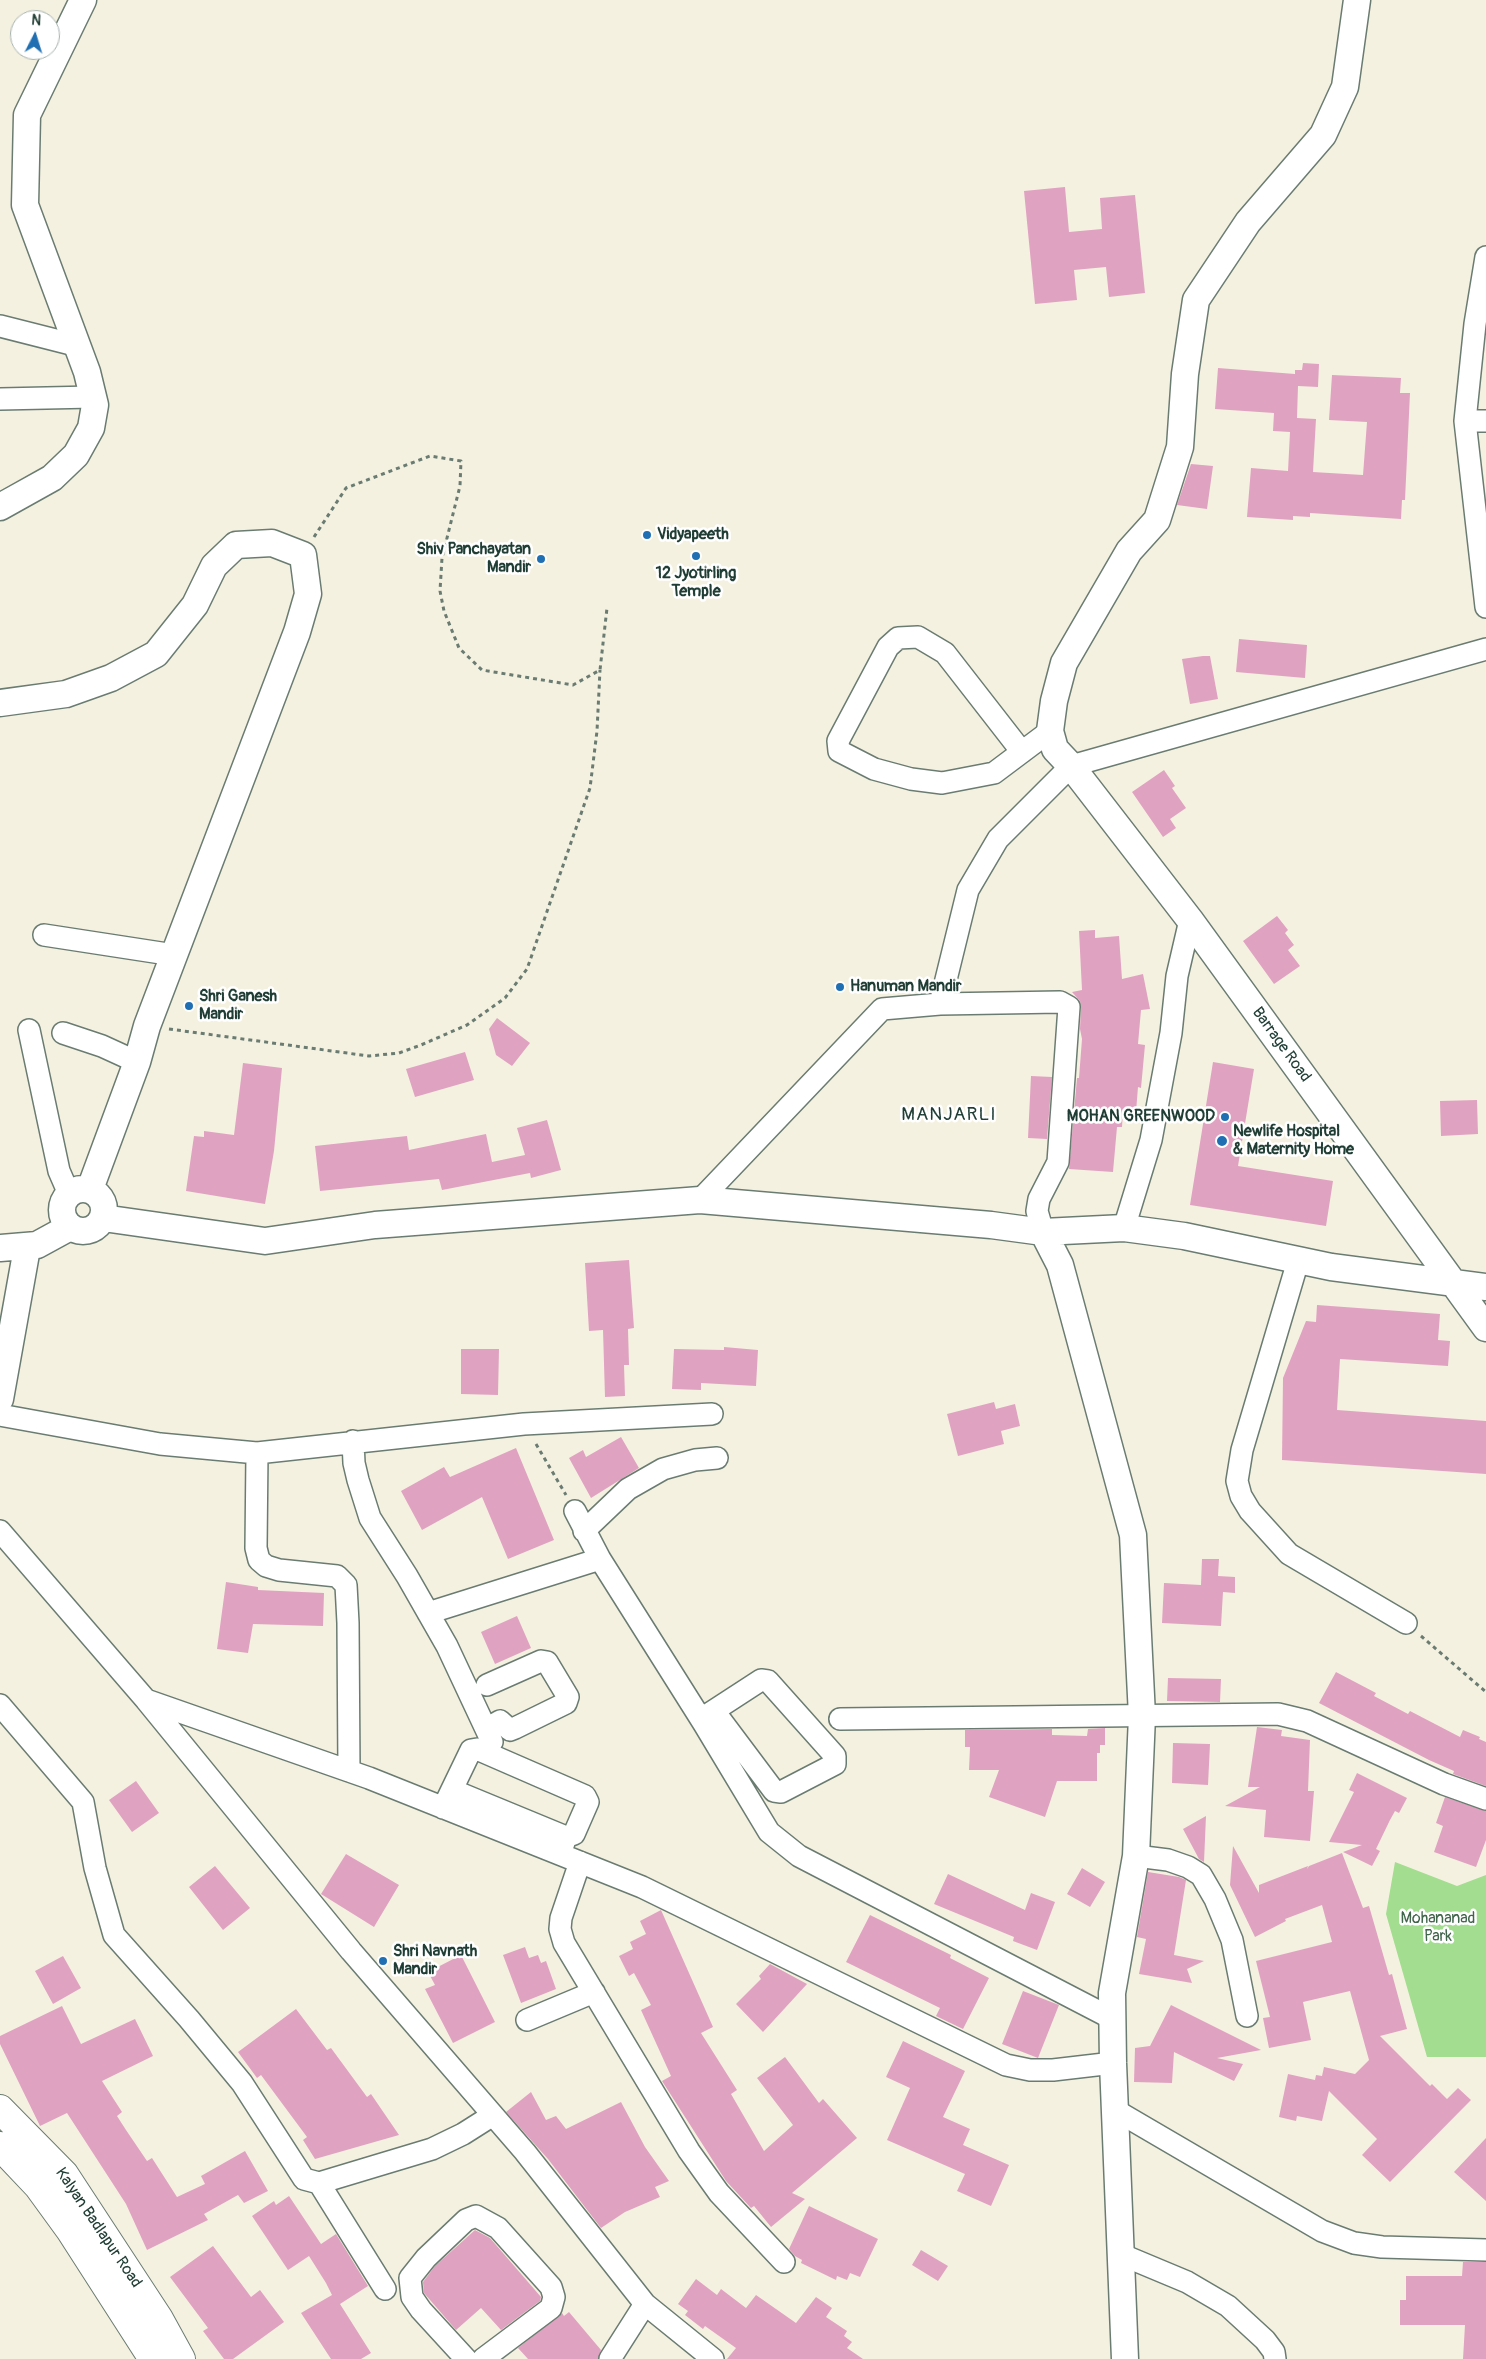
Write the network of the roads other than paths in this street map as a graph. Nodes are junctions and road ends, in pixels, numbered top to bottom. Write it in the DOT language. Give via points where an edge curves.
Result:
graph roads {
  1 [pos="84,0"];
  2 [pos="1357,0"];
  3 [pos="1486,257"];
  4 [pos="1481,324"];
  5 [pos="0,326"];
  6 [pos="78,346"];
  7 [pos="93,397"];
  8 [pos="0,399"];
  9 [pos="1465,421"];
  10 [pos="1486,421"];
  11 [pos="1479,496"];
  12 [pos="0,507"];
  13 [pos="1486,607"];
  14 [pos="1486,650"];
  15 [pos="0,703"];
  16 [pos="1050,731"];
  17 [pos="1022,752"];
  18 [pos="1071,766"];
  19 [pos="1190,920"];
  20 [pos="44,935"];
  21 [pos="174,955"];
  22 [pos="940,1004"];
  23 [pos="29,1030"];
  24 [pos="63,1033"];
  25 [pos="137,1062"];
  26 [pos="80,1192"];
  27 [pos="700,1200"];
  28 [pos="103,1218"];
  29 [pos="70,1227"];
  30 [pos="1124,1228"];
  31 [pos="1043,1232"];
  32 [pos="0,1248"];
  33 [pos="27,1248"];
  34 [pos="1298,1261"];
  35 [pos="1454,1283"];
  36 [pos="1486,1287"];
  37 [pos="1486,1328"];
  38 [pos="0,1399"];
  39 [pos="712,1414"];
  40 [pos="0,1415"];
  41 [pos="353,1441"];
  42 [pos="257,1453"];
  43 [pos="717,1458"];
  44 [pos="575,1511"];
  45 [pos="0,1531"];
  46 [pos="584,1531"];
  47 [pos="600,1559"];
  48 [pos="428,1614"];
  49 [pos="1406,1623"];
  50 [pos="487,1685"];
  51 [pos="146,1700"];
  52 [pos="0,1705"];
  53 [pos="708,1715"];
  54 [pos="1142,1716"];
  55 [pos="840,1719"];
  56 [pos="349,1771"];
  57 [pos="448,1799"];
  58 [pos="1486,1799"];
  59 [pos="563,1845"];
  60 [pos="1136,1856"];
  61 [pos="580,1862"];
  62 [pos="594,1992"];
  63 [pos="1247,2016"];
  64 [pos="1113,2019"];
  65 [pos="527,2020"];
  66 [pos="1113,2063"];
  67 [pos="0,2110"];
  68 [pos="1115,2110"];
  69 [pos="493,2115"];
  70 [pos="0,2146"];
  71 [pos="319,2183"];
  72 [pos="1486,2250"];
  73 [pos="1120,2254"];
  74 [pos="784,2262"];
  75 [pos="385,2289"];
  76 [pos="645,2304"];
  77 [pos="152,2359"];
  78 [pos="181,2359"];
  79 [pos="466,2359"];
  80 [pos="483,2359"];
  81 [pos="610,2359"];
  82 [pos="713,2359"];
  83 [pos="1125,2359"];
  84 [pos="1275,2359"];
  1 -- 6 [label="street" via="27,115 25,205"];
  2 -- 16 [label="street" via="1345,87 1323,135 1248,222 1196,300 1185,374 1180,448 1157,520 1129,551 1064,663"];
  3 -- 4 [label="street"];
  4 -- 9 [label="street"];
  5 -- 6 [label="street"];
  6 -- 7 [label="street"];
  7 -- 8 [label="street"];
  7 -- 12 [label="street" via="95,405 91,428 76,454 52,478"];
  9 -- 10 [label="street"];
  9 -- 11 [label="street"];
  11 -- 13 [label="street"];
  14 -- 18 [label="street"];
  15 -- 21 [label="street" via="66,694 111,678 156,654 195,605 214,566 236,545 272,543 303,555 308,594 296,632"];
  16 -- 17 [label="street"];
  16 -- 18 [label="street, Barrage Road" via="1055,750"];
  17 -- 17 [label="street" via="945,653 918,637 898,638 888,647 838,741 839,751 874,769 911,780 942,783 994,773"];
  18 -- 19 [label="street, Barrage Road"];
  18 -- 22 [label="street" via="998,839 968,890"];
  19 -- 30 [label="street" via="1177,976 1171,1033 1151,1140"];
  19 -- 35 [label="street, Barrage Road"];
  20 -- 21 [label="street"];
  21 -- 25 [label="street"];
  22 -- 27 [label="street" via="882,1009"];
  22 -- 31 [label="street" via="1060,1002 1069,1007 1058,1162 1038,1199 1037,1211"];
  23 -- 26 [label="street" via="59,1171"];
  24 -- 25 [label="street"];
  25 -- 26 [label="street"];
  26 -- 28 [label="street" via="98,1194 103,1201"];
  26 -- 29 [label="street" via="64,1201 64,1219"];
  27 -- 28 [label="street" via="375,1225 266,1241"];
  27 -- 31 [label="street" via="990,1224"];
  28 -- 29 [label="street" via="89,1231"];
  29 -- 33 [label="street"];
  30 -- 31 [label="street"];
  30 -- 34 [label="street" via="1184,1236"];
  31 -- 54 [label="street" via="1060,1265 1133,1535"];
  32 -- 33 [label="street"];
  33 -- 38 [label="street"];
  34 -- 35 [label="street"];
  34 -- 49 [label="street" via="1242,1450 1237,1481 1240,1496 1289,1554"];
  35 -- 36 [label="street"];
  35 -- 37 [label="street, Barrage Road"];
  39 -- 41 [label="street" via="524,1424"];
  40 -- 42 [label="street" via="160,1444"];
  41 -- 42 [label="street"];
  41 -- 48 [label="street" via="354,1463 370,1518"];
  42 -- 56 [label="street" via="256,1548 259,1560 279,1570 338,1576 346,1584"];
  43 -- 46 [label="street" via="663,1469 628,1490"];
  44 -- 46 [label="street"];
  45 -- 51 [label="street"];
  46 -- 47 [label="street"];
  47 -- 48 [label="street"];
  47 -- 53 [label="street"];
  48 -- 50 [label="street" via="447,1646 489,1735 500,1721 510,1730 516,1728 566,1703 568,1697 547,1662 541,1661"];
  51 -- 56 [label="street"];
  51 -- 69 [label="street" via="351,1951"];
  52 -- 71 [label="street" via="83,1802 95,1868 114,1935 242,2083 304,2179"];
  53 -- 53 [label="street" via="761,1680 768,1681 835,1756 835,1764 781,1792 774,1791"];
  53 -- 64 [label="street" via="769,1832 799,1856"];
  54 -- 55 [label="street"];
  54 -- 58 [label="street" via="1278,1714 1307,1721 1444,1784"];
  54 -- 60 [label="street"];
  56 -- 57 [label="street"];
  57 -- 59 [label="street"];
  57 -- 59 [label="street" via="471,1750 477,1749 585,1796 588,1802 574,1834"];
  59 -- 61 [label="street"];
  60 -- 63 [label="street" via="1168,1860 1201,1876 1215,1899 1232,1940"];
  60 -- 64 [label="street" via="1112,1993"];
  61 -- 62 [label="street" via="560,1930 564,1943"];
  61 -- 66 [label="street" via="642,1888 1006,2065 1053,2070"];
  62 -- 65 [label="street"];
  62 -- 74 [label="street" via="689,2151 719,2193"];
  64 -- 66 [label="street"];
  66 -- 68 [label="street"];
  67 -- 78 [label="main road, Kalyan Badlapur Road" via="64,2174"];
  68 -- 72 [label="street" via="1322,2231 1354,2243 1382,2247"];
  68 -- 73 [label="street"];
  69 -- 71 [label="street" via="432,2148"];
  69 -- 76 [label="street"];
  70 -- 77 [label="main road" via="38,2186 70,2230"];
  71 -- 75 [label="street"];
  73 -- 83 [label="street"];
  73 -- 84 [label="street" via="1187,2282 1228,2306 1266,2340"];
  76 -- 81 [label="street"];
  76 -- 82 [label="street"];
  79 -- 80 [label="street" via="421,2310 412,2296 410,2278 439,2245 466,2220 476,2216 498,2228 551,2287 554,2297 551,2308"];
}
